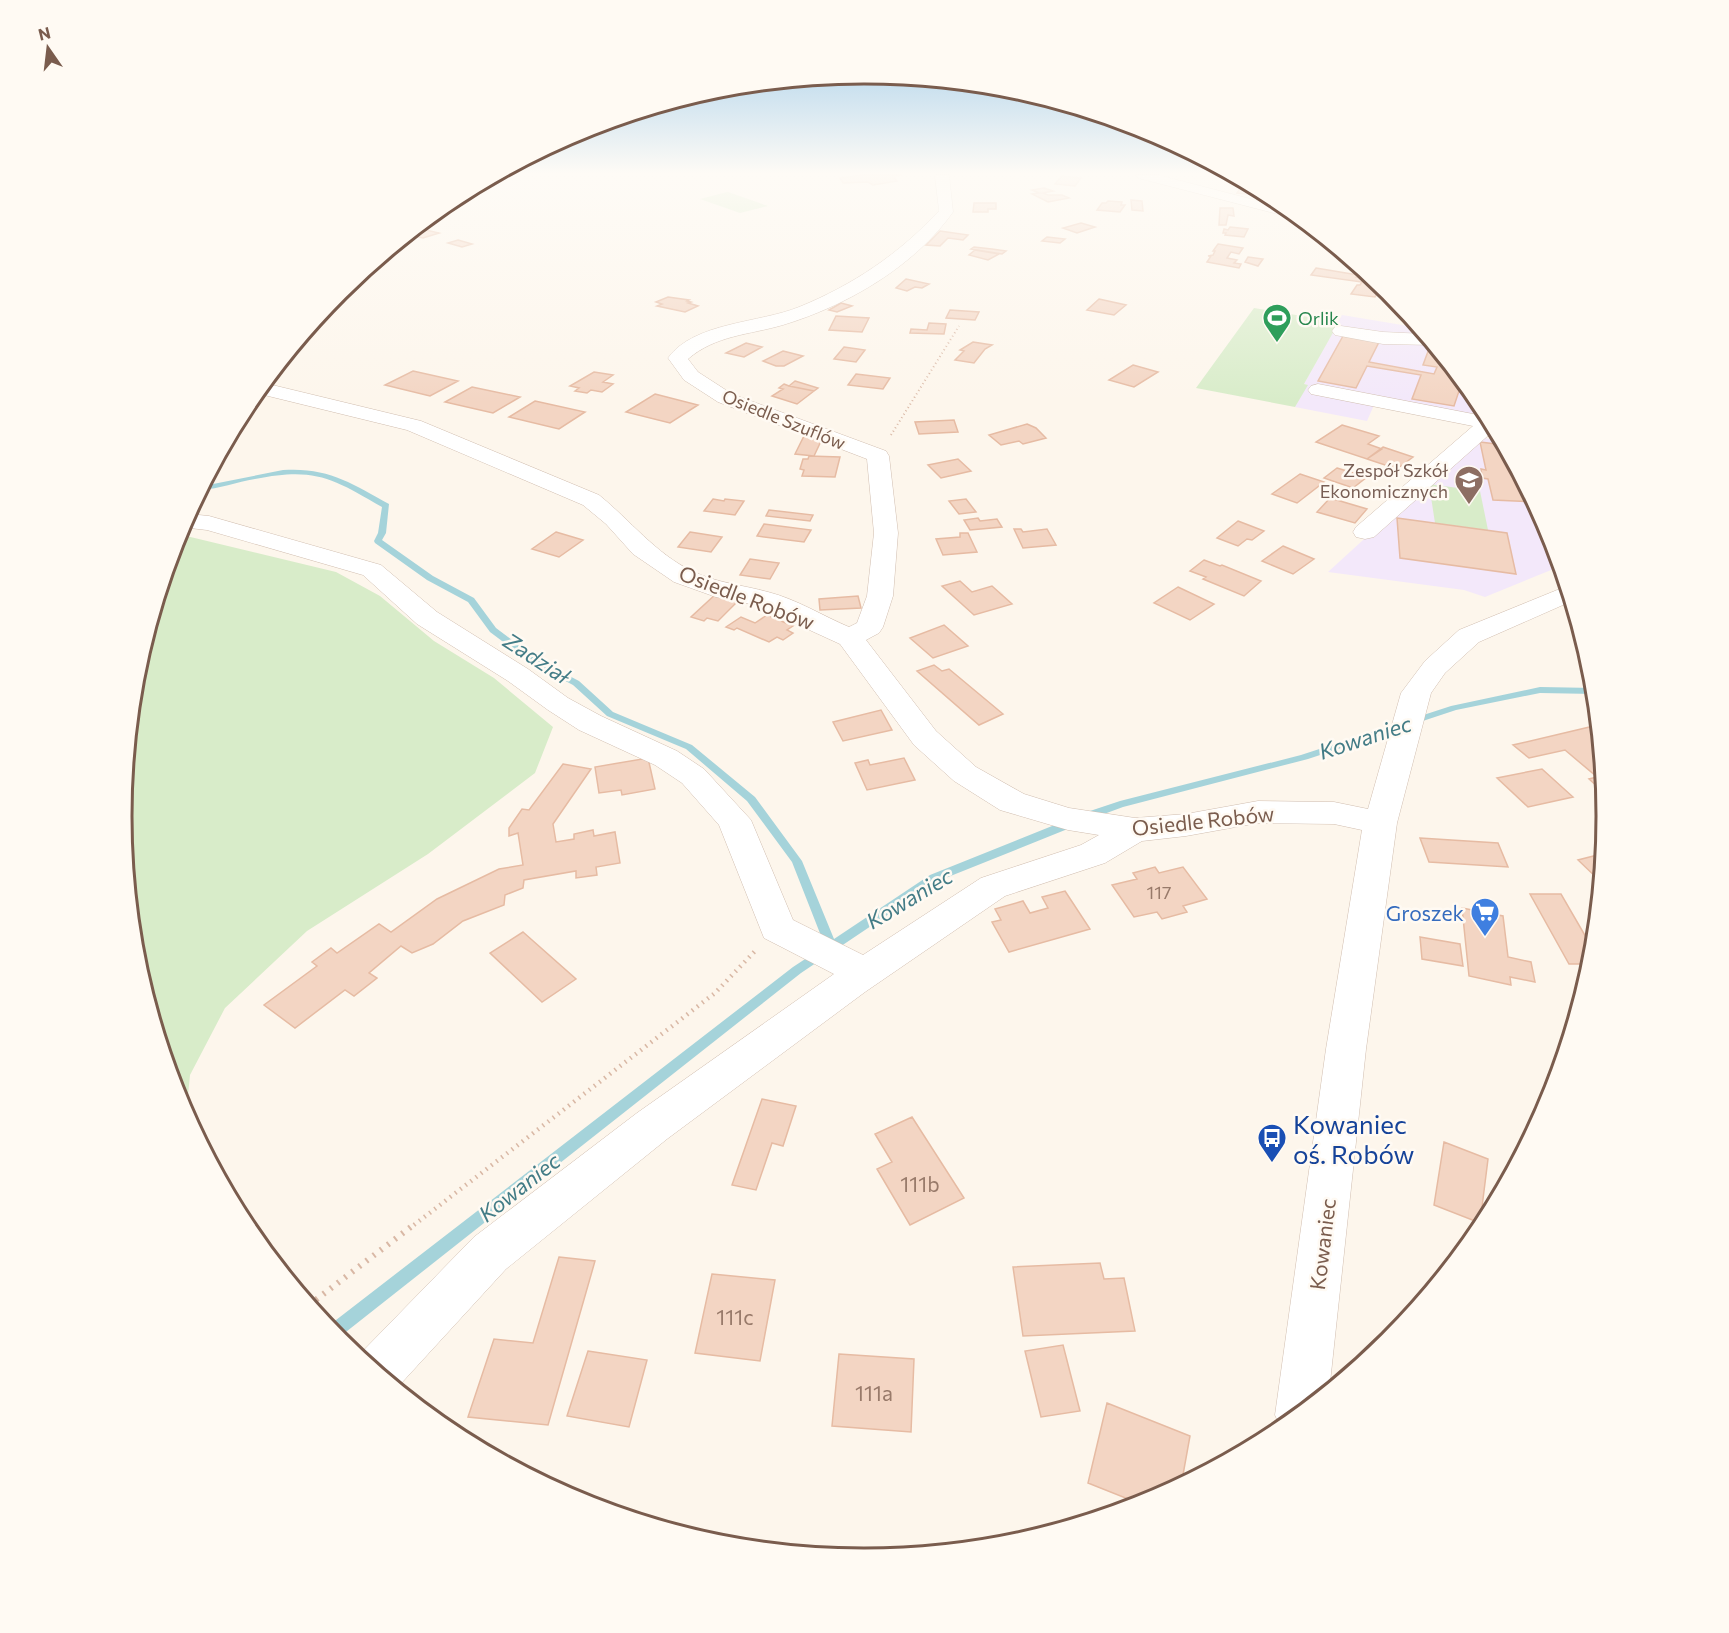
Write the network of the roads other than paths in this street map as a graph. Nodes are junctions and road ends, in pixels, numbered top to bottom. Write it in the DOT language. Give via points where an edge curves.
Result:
graph roads {
  1 [pos="907,251"];
  2 [pos="1341,332"];
  3 [pos="1422,342"];
  4 [pos="269,390"];
  5 [pos="1318,390"];
  6 [pos="1482,422"];
  7 [pos="1486,429"];
  8 [pos="195,522"];
  9 [pos="1365,532"];
  10 [pos="1563,596"];
  11 [pos="850,638"];
  12 [pos="1380,823"];
  13 [pos="1118,828"];
  14 [pos="865,973"];
  15 [pos="382,1367"];
  16 [pos="1311,1398"];
  1 -- 11 [label="street, Osiedle Szuflów" via="857,287 786,318 724,332 692,344 678,358 692,376 725,398 878,456 886,533 880,596 869,627"];
  2 -- 3 [label="street" via="1402,347"];
  4 -- 11 [label="street, Osiedle Robów" via="435,433 591,500 642,549 683,577 762,598"];
  5 -- 6 [label="street" via="1386,394"];
  7 -- 9 [label="street"];
  8 -- 14 [label="street" via="372,570 427,618 558,704 666,758 693,776 734,820 777,928"];
  10 -- 12 [label="street, Kowaniec" via="1469,636 1435,667 1416,693"];
  11 -- 13 [label="street, Osiedle Robów" via="925,738 965,774 990,791 1038,811"];
  12 -- 13 [label="street, Osiedle Robów" via="1334,813 1282,811 1186,825"];
  12 -- 16 [label="street, Kowaniec" via="1346,1049"];
  13 -- 14 [label="street" via="1093,855 993,887"];
  14 -- 15 [label="street" via="652,1126 490,1253"];
}
